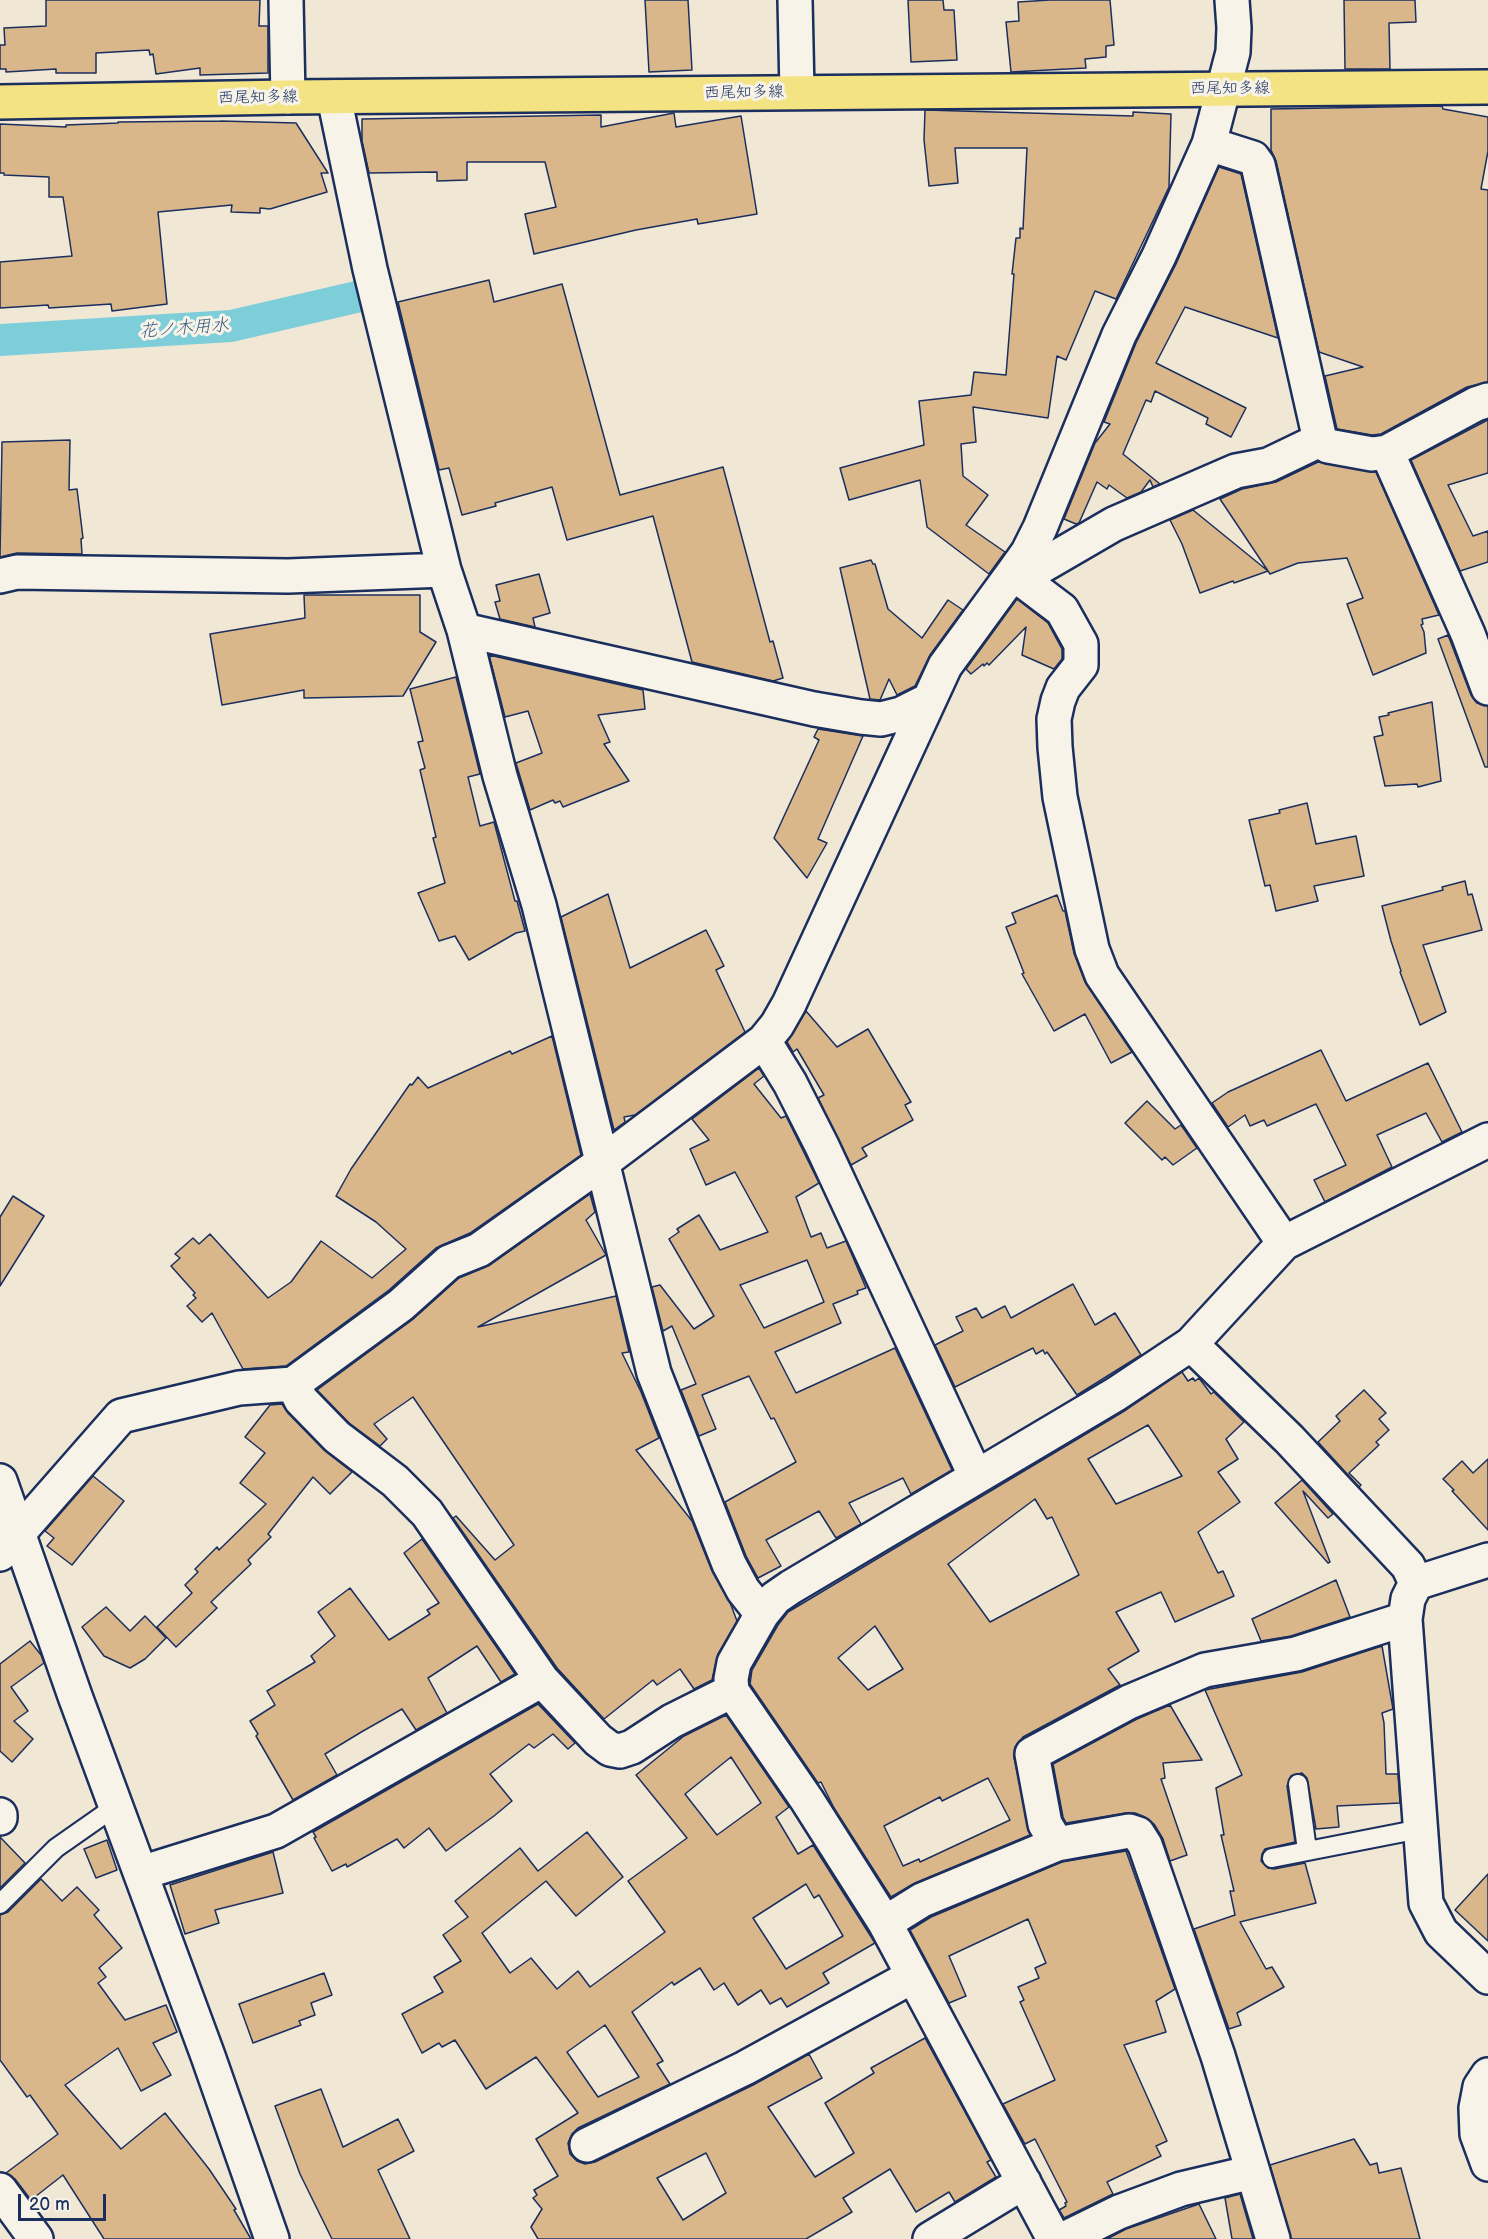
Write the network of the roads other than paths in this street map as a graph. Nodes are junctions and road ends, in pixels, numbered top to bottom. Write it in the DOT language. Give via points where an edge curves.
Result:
graph roads {
  1 [pos="286,0"];
  2 [pos="795,0"];
  3 [pos="1232,0"];
  4 [pos="1488,87"];
  5 [pos="1223,89"];
  6 [pos="797,92"];
  7 [pos="288,97"];
  8 [pos="334,97"];
  9 [pos="0,102"];
  10 [pos="1209,144"];
  11 [pos="1488,400"];
  12 [pos="1320,440"];
  13 [pos="1387,452"];
  14 [pos="444,570"];
  15 [pos="1013,573"];
  16 [pos="0,576"];
  17 [pos="464,630"];
  18 [pos="1488,688"];
  19 [pos="929,700"];
  20 [pos="764,1041"];
  21 [pos="1488,1140"];
  22 [pos="603,1162"];
  23 [pos="1284,1243"];
  24 [pos="1191,1344"];
  25 [pos="293,1384"];
  26 [pos="976,1477"];
  27 [pos="0,1481"];
  28 [pos="10,1545"];
  29 [pos="1488,1560"];
  30 [pos="1416,1583"];
  31 [pos="762,1614"];
  32 [pos="1405,1619"];
  33 [pos="542,1680"];
  34 [pos="732,1691"];
  35 [pos="1298,1784"];
  36 [pos="116,1806"];
  37 [pos="1420,1829"];
  38 [pos="1058,1844"];
  39 [pos="1307,1850"];
  40 [pos="1272,1858"];
  41 [pos="141,1873"];
  42 [pos="0,1904"];
  43 [pos="885,1923"];
  44 [pos="912,1976"];
  45 [pos="1488,1977"];
  46 [pos="1488,2075"];
  47 [pos="587,2145"];
  48 [pos="1488,2164"];
  49 [pos="1252,2172"];
  50 [pos="1024,2182"];
  51 [pos="0,2190"];
  52 [pos="36,2239"];
  53 [pos="272,2239"];
  54 [pos="930,2239"];
  55 [pos="1054,2239"];
  56 [pos="1064,2239"];
  57 [pos="1273,2239"];
  1 -- 7 [label="street"];
  2 -- 6 [label="street"];
  3 -- 5 [label="street" via="1233,52"];
  4 -- 5 [label="main road, 西尾知多線"];
  5 -- 6 [label="main road, 西尾知多線"];
  5 -- 10 [label="street"];
  6 -- 8 [label="main road, 西尾知多線"];
  7 -- 8 [label="main road, 西尾知多線"];
  7 -- 9 [label="main road, 西尾知多線"];
  8 -- 14 [label="street" via="370,269"];
  10 -- 12 [label="street" via="1252,158 1258,165"];
  10 -- 15 [label="street" via="1119,335 1040,528"];
  11 -- 13 [label="street"];
  12 -- 13 [label="street" via="1328,446 1372,454"];
  12 -- 15 [label="street" via="1268,465 1236,471 1114,524 1040,567"];
  13 -- 18 [label="street"];
  14 -- 16 [label="street" via="288,576 17,572"];
  14 -- 17 [label="street"];
  15 -- 19 [label="street" via="950,659"];
  15 -- 23 [label="street" via="1062,610 1081,644 1081,665 1058,701 1055,747 1060,798 1092,949 1102,975"];
  17 -- 19 [label="street" via="861,717 881,719"];
  17 -- 22 [label="street" via="500,776 539,905"];
  19 -- 20 [label="street" via="789,1004"];
  20 -- 22 [label="street"];
  20 -- 26 [label="street" via="822,1146"];
  21 -- 23 [label="street"];
  22 -- 25 [label="street" via="479,1250 448,1262 401,1305"];
  22 -- 31 [label="street" via="654,1373 729,1564"];
  23 -- 24 [label="street"];
  24 -- 26 [label="street" via="1116,1394"];
  24 -- 30 [label="street" via="1289,1439 1408,1566"];
  25 -- 28 [label="street" via="239,1388 120,1416"];
  25 -- 33 [label="street" via="301,1400 337,1437 395,1480 428,1513"];
  26 -- 31 [label="street" via="790,1587"];
  27 -- 28 [label="street"];
  28 -- 36 [label="street"];
  29 -- 30 [label="street"];
  30 -- 32 [label="street"];
  31 -- 34 [label="street" via="734,1663"];
  32 -- 37 [label="street"];
  32 -- 38 [label="street" via="1296,1654 1204,1670 1129,1702 1032,1754 1045,1824"];
  33 -- 34 [label="street" via="598,1740 610,1749 620,1750"];
  33 -- 41 [label="street" via="276,1831"];
  34 -- 43 [label="street"];
  35 -- 39 [label="lane"];
  36 -- 41 [label="street"];
  36 -- 42 [label="lane" via="56,1848"];
  37 -- 39 [label="lane"];
  37 -- 45 [label="street" via="1426,1903 1432,1918 1441,1932"];
  38 -- 43 [label="street" via="922,1900"];
  38 -- 49 [label="street" via="1129,1831 1138,1834 1145,1845 1218,2056"];
  39 -- 40 [label="lane"];
  41 -- 53 [label="street"];
  43 -- 44 [label="street"];
  44 -- 47 [label="street" via="745,2068"];
  44 -- 50 [label="street"];
  46 -- 48 [label="street" via="1480,2087 1476,2108 1477,2134"];
  49 -- 56 [label="street" via="1181,2189 1119,2212"];
  49 -- 57 [label="street"];
  50 -- 54 [label="street"];
  50 -- 55 [label="street"];
  51 -- 52 [label="street"];
}
